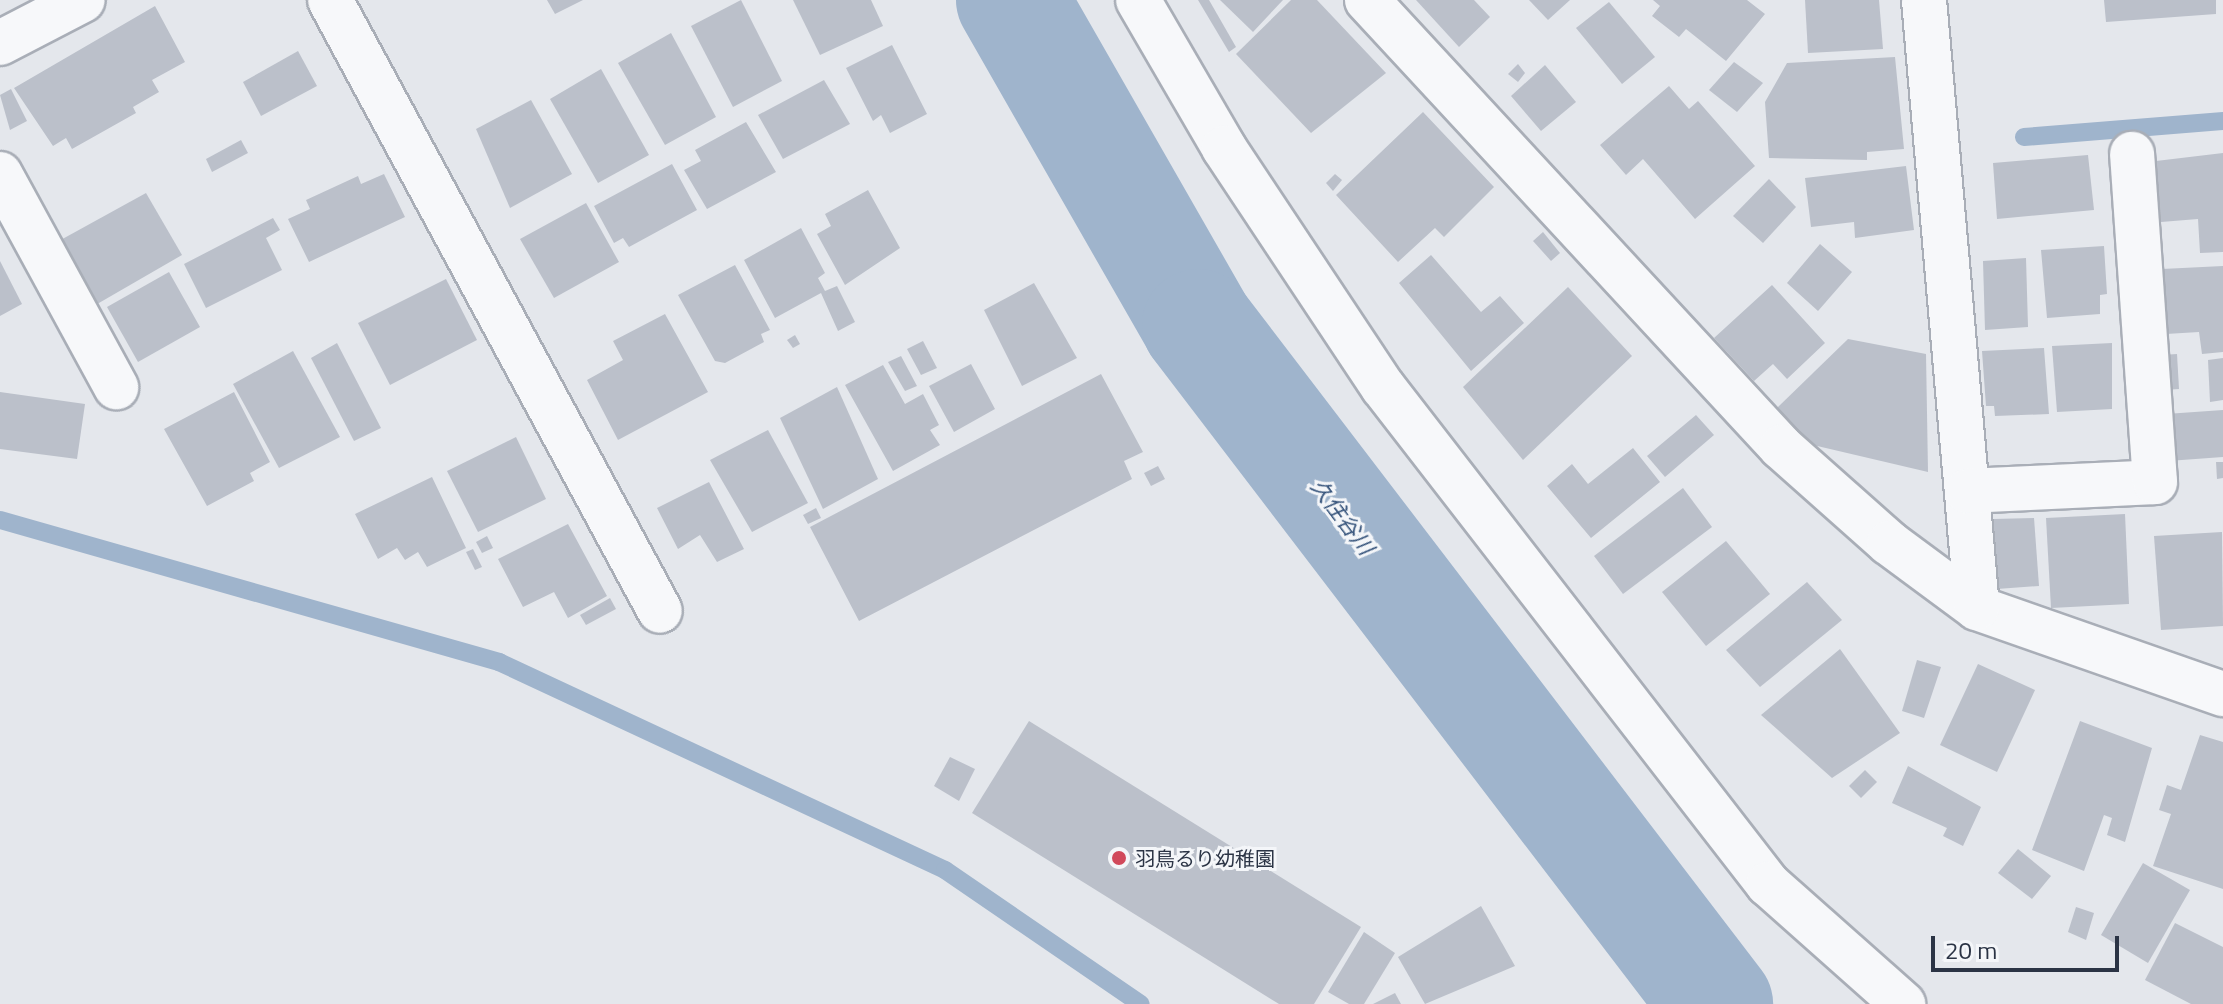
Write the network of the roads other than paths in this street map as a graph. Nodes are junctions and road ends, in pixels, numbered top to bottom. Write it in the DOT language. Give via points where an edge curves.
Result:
graph roads {
  1 [pos="83,0"];
  2 [pos="330,0"];
  3 [pos="1138,0"];
  4 [pos="1367,0"];
  5 [pos="1924,0"];
  6 [pos="0,43"];
  7 [pos="2132,154"];
  8 [pos="0,174"];
  9 [pos="116,387"];
  10 [pos="1967,491"];
  11 [pos="1977,608"];
  12 [pos="660,611"];
  13 [pos="2223,694"];
  14 [pos="1903,1004"];
  1 -- 6 [label="street"];
  2 -- 12 [label="street"];
  3 -- 14 [label="street" via="1224,148 1383,387 1768,884"];
  4 -- 11 [label="street" via="1781,447"];
  5 -- 10 [label="street"];
  7 -- 10 [label="street" via="2155,482"];
  8 -- 9 [label="street"];
  10 -- 11 [label="street"];
  11 -- 13 [label="street"];
}
